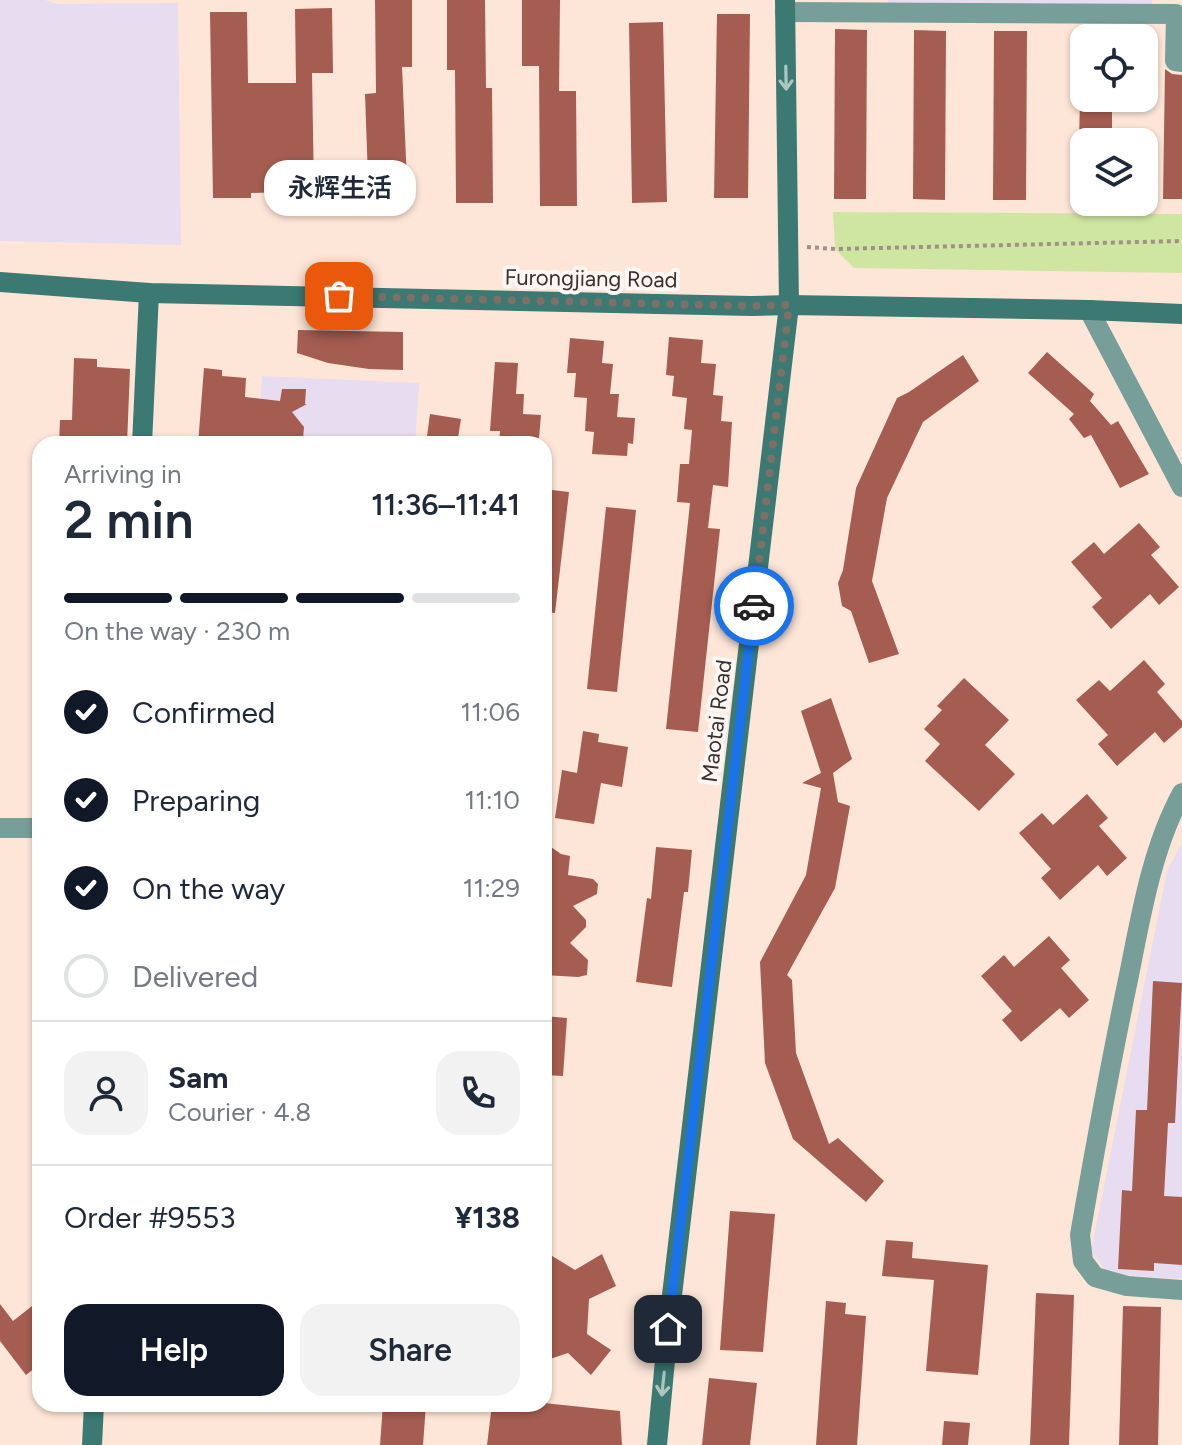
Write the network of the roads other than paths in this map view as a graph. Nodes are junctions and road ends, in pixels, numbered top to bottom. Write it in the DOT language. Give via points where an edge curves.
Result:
graph roads {
  1 [pos="785,6"];
  2 [pos="1182,62"];
  3 [pos="0,282"];
  4 [pos="149,293"];
  5 [pos="789,305"];
  6 [pos="1089,310"];
  7 [pos="1182,314"];
  8 [pos="142,436"];
  9 [pos="1182,487"];
  10 [pos="1182,793"];
  11 [pos="0,828"];
  12 [pos="32,828"];
  13 [pos="1182,1290"];
  14 [pos="94,1412"];
  15 [pos="92,1445"];
  16 [pos="657,1445"];
  1 -- 2 [label="street" via="1176,14 1175,61"];
  1 -- 5 [label="street, Maotai Road, one-way"];
  3 -- 4 [label="street, Furongjiang Road"];
  4 -- 5 [label="street, Furongjiang Road"];
  4 -- 8 [label="street"];
  5 -- 6 [label="street, Furongjiang Road"];
  5 -- 16 [label="street, Maotai Road, one-way"];
  6 -- 7 [label="street, Furongjiang Road"];
  6 -- 9 [label="street"];
  10 -- 13 [label="street" via="1147,890 1080,1235 1083,1261 1095,1277 1127,1286"];
  11 -- 12 [label="street"];
  14 -- 15 [label="street"];
}
